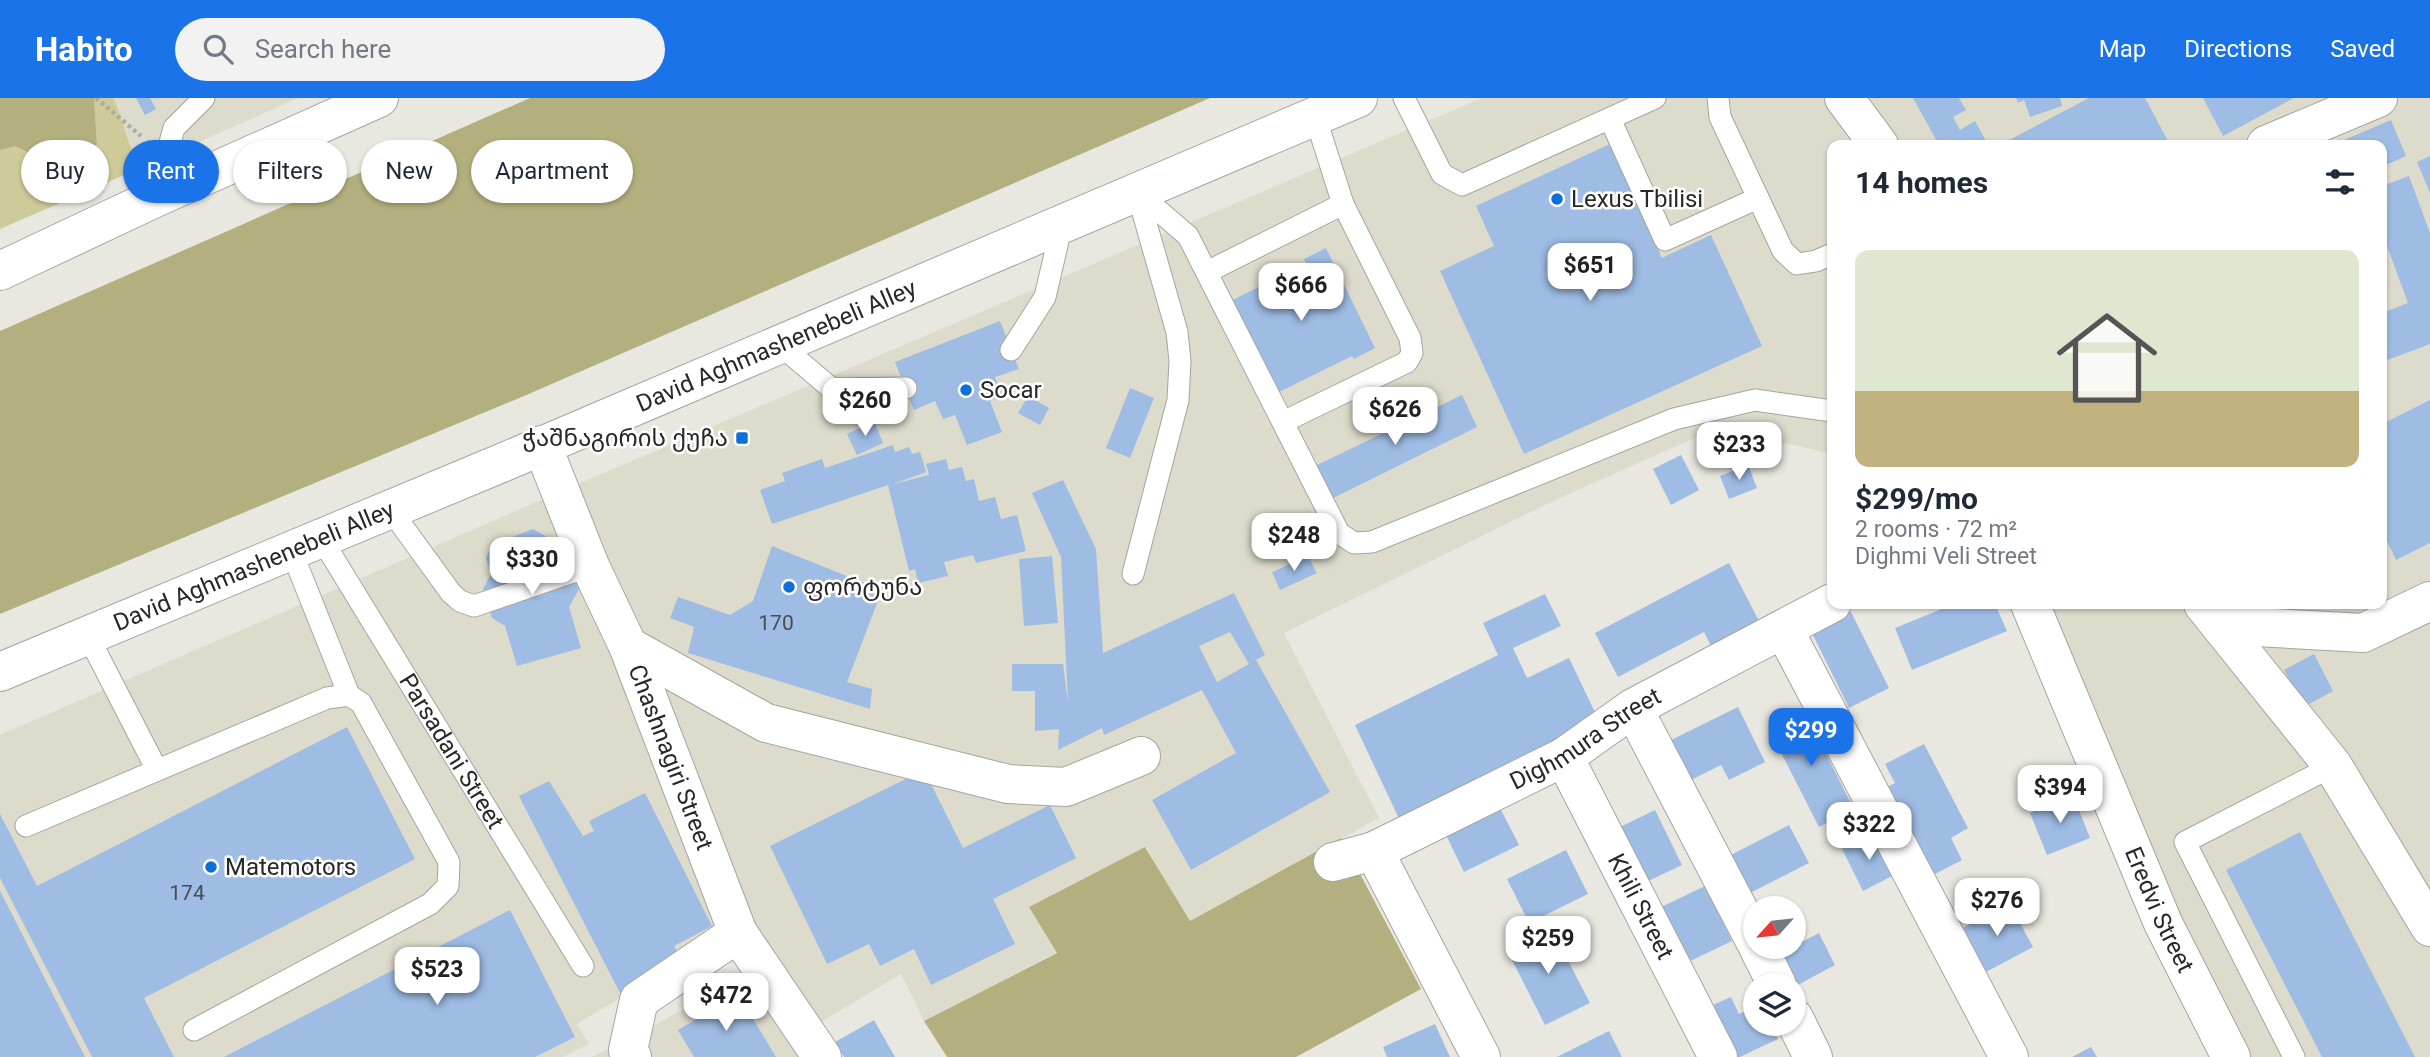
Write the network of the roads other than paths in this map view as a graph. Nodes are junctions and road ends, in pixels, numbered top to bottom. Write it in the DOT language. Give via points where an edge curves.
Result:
graph roads {
  1 [pos="204,98"];
  2 [pos="379,98"];
  3 [pos="1358,98"];
  4 [pos="1404,98"];
  5 [pos="1655,98"];
  6 [pos="1718,98"];
  7 [pos="1844,98"];
  8 [pos="2378,98"];
  9 [pos="1315,116"];
  10 [pos="1610,118"];
  11 [pos="171,140"];
  12 [pos="1876,140"];
  13 [pos="2278,140"];
  14 [pos="219,169"];
  15 [pos="1137,192"];
  16 [pos="1758,198"];
  17 [pos="144,203"];
  18 [pos="1343,204"];
  19 [pos="1062,224"];
  20 [pos="1827,256"];
  21 [pos="0,271"];
  22 [pos="1208,272"];
  23 [pos="779,344"];
  24 [pos="1011,350"];
  25 [pos="906,388"];
  26 [pos="1827,410"];
  27 [pos="1283,422"];
  28 [pos="542,445"];
  29 [pos="390,509"];
  30 [pos="306,544"];
  31 [pos="590,566"];
  32 [pos="1133,574"];
  33 [pos="2430,601"];
  34 [pos="1827,606"];
  35 [pos="2032,609"];
  36 [pos="2211,614"];
  37 [pos="1784,630"];
  38 [pos="88,636"];
  39 [pos="628,646"];
  40 [pos="0,672"];
  41 [pos="349,695"];
  42 [pos="1633,708"];
  43 [pos="1141,756"];
  44 [pos="1564,757"];
  45 [pos="2333,766"];
  46 [pos="157,770"];
  47 [pos="26,826"];
  48 [pos="1374,851"];
  49 [pos="1333,862"];
  50 [pos="2427,914"];
  51 [pos="1743,919"];
  52 [pos="738,933"];
  53 [pos="583,966"];
  54 [pos="194,1030"];
  55 [pos="1803,1036"];
  56 [pos="626,1055"];
  57 [pos="822,1057"];
  58 [pos="1480,1057"];
  59 [pos="1718,1057"];
  60 [pos="1813,1057"];
  61 [pos="2009,1057"];
  62 [pos="2231,1057"];
  63 [pos="2294,1057"];
  1 -- 11 [label="lane" via="174,128"];
  2 -- 14 [label="main road"];
  3 -- 9 [label="main road, David Aghmashenebeli Alley"];
  4 -- 10 [label="lane" via="1442,174 1462,184"];
  5 -- 10 [label="lane"];
  6 -- 16 [label="lane" via="1720,117"];
  7 -- 12 [label="main road"];
  8 -- 13 [label="main road"];
  9 -- 15 [label="main road, David Aghmashenebeli Alley"];
  9 -- 18 [label="lane"];
  10 -- 16 [label="lane" via="1665,240"];
  15 -- 19 [label="main road, David Aghmashenebeli Alley"];
  15 -- 22 [label="lane" via="1188,236"];
  15 -- 32 [label="lane" via="1177,332 1180,361 1178,400"];
  16 -- 20 [label="lane" via="1783,251 1797,264"];
  17 -- 21 [label="main road"];
  18 -- 22 [label="lane"];
  18 -- 27 [label="lane" via="1410,338 1412,353 1407,362"];
  19 -- 23 [label="main road, David Aghmashenebeli Alley"];
  19 -- 24 [label="lane" via="1045,297"];
  22 -- 27 [label="lane"];
  23 -- 25 [label="lane" via="832,389"];
  23 -- 28 [label="main road, David Aghmashenebeli Alley"];
  26 -- 27 [label="lane" via="1755,400 1674,419 1363,543 1339,533"];
  28 -- 29 [label="main road, David Aghmashenebeli Alley"];
  28 -- 31 [label="main road, Chashnagiri Street"];
  29 -- 30 [label="main road, David Aghmashenebeli Alley"];
  29 -- 31 [label="lane" via="445,586 460,601 474,606"];
  30 -- 38 [label="main road, David Aghmashenebeli Alley"];
  30 -- 41 [label="lane"];
  30 -- 53 [label="lane, Parsadani Street"];
  31 -- 39 [label="main road, Chashnagiri Street"];
  33 -- 36 [label="main road" via="2363,633"];
  34 -- 37 [label="main road, Dighmura Street"];
  35 -- 62 [label="main road, Eredvi Street" via="2163,923"];
  36 -- 45 [label="main road"];
  37 -- 42 [label="main road, Dighmura Street"];
  37 -- 61 [label="main road"];
  38 -- 40 [label="main road, David Aghmashenebeli Alley"];
  38 -- 46 [label="lane"];
  39 -- 43 [label="main road" via="766,723 1008,784 1066,787"];
  39 -- 52 [label="main road, Chashnagiri Street"];
  41 -- 46 [label="lane" via="327,698"];
  41 -- 54 [label="lane" via="361,703 449,862 448,886 430,904"];
  42 -- 44 [label="main road, Dighmura Street"];
  42 -- 51 [label="main road"];
  44 -- 48 [label="main road, Dighmura Street"];
  44 -- 59 [label="main road, Khili Street"];
  45 -- 50 [label="main road"];
  45 -- 63 [label="lane" via="2185,842"];
  46 -- 47 [label="lane"];
  48 -- 49 [label="main road, Dighmura Street"];
  48 -- 58 [label="main road"];
  52 -- 56 [label="main road" via="639,1000"];
  52 -- 57 [label="main road, Chashnagiri Street"];
  55 -- 60 [label="main road"];
}
